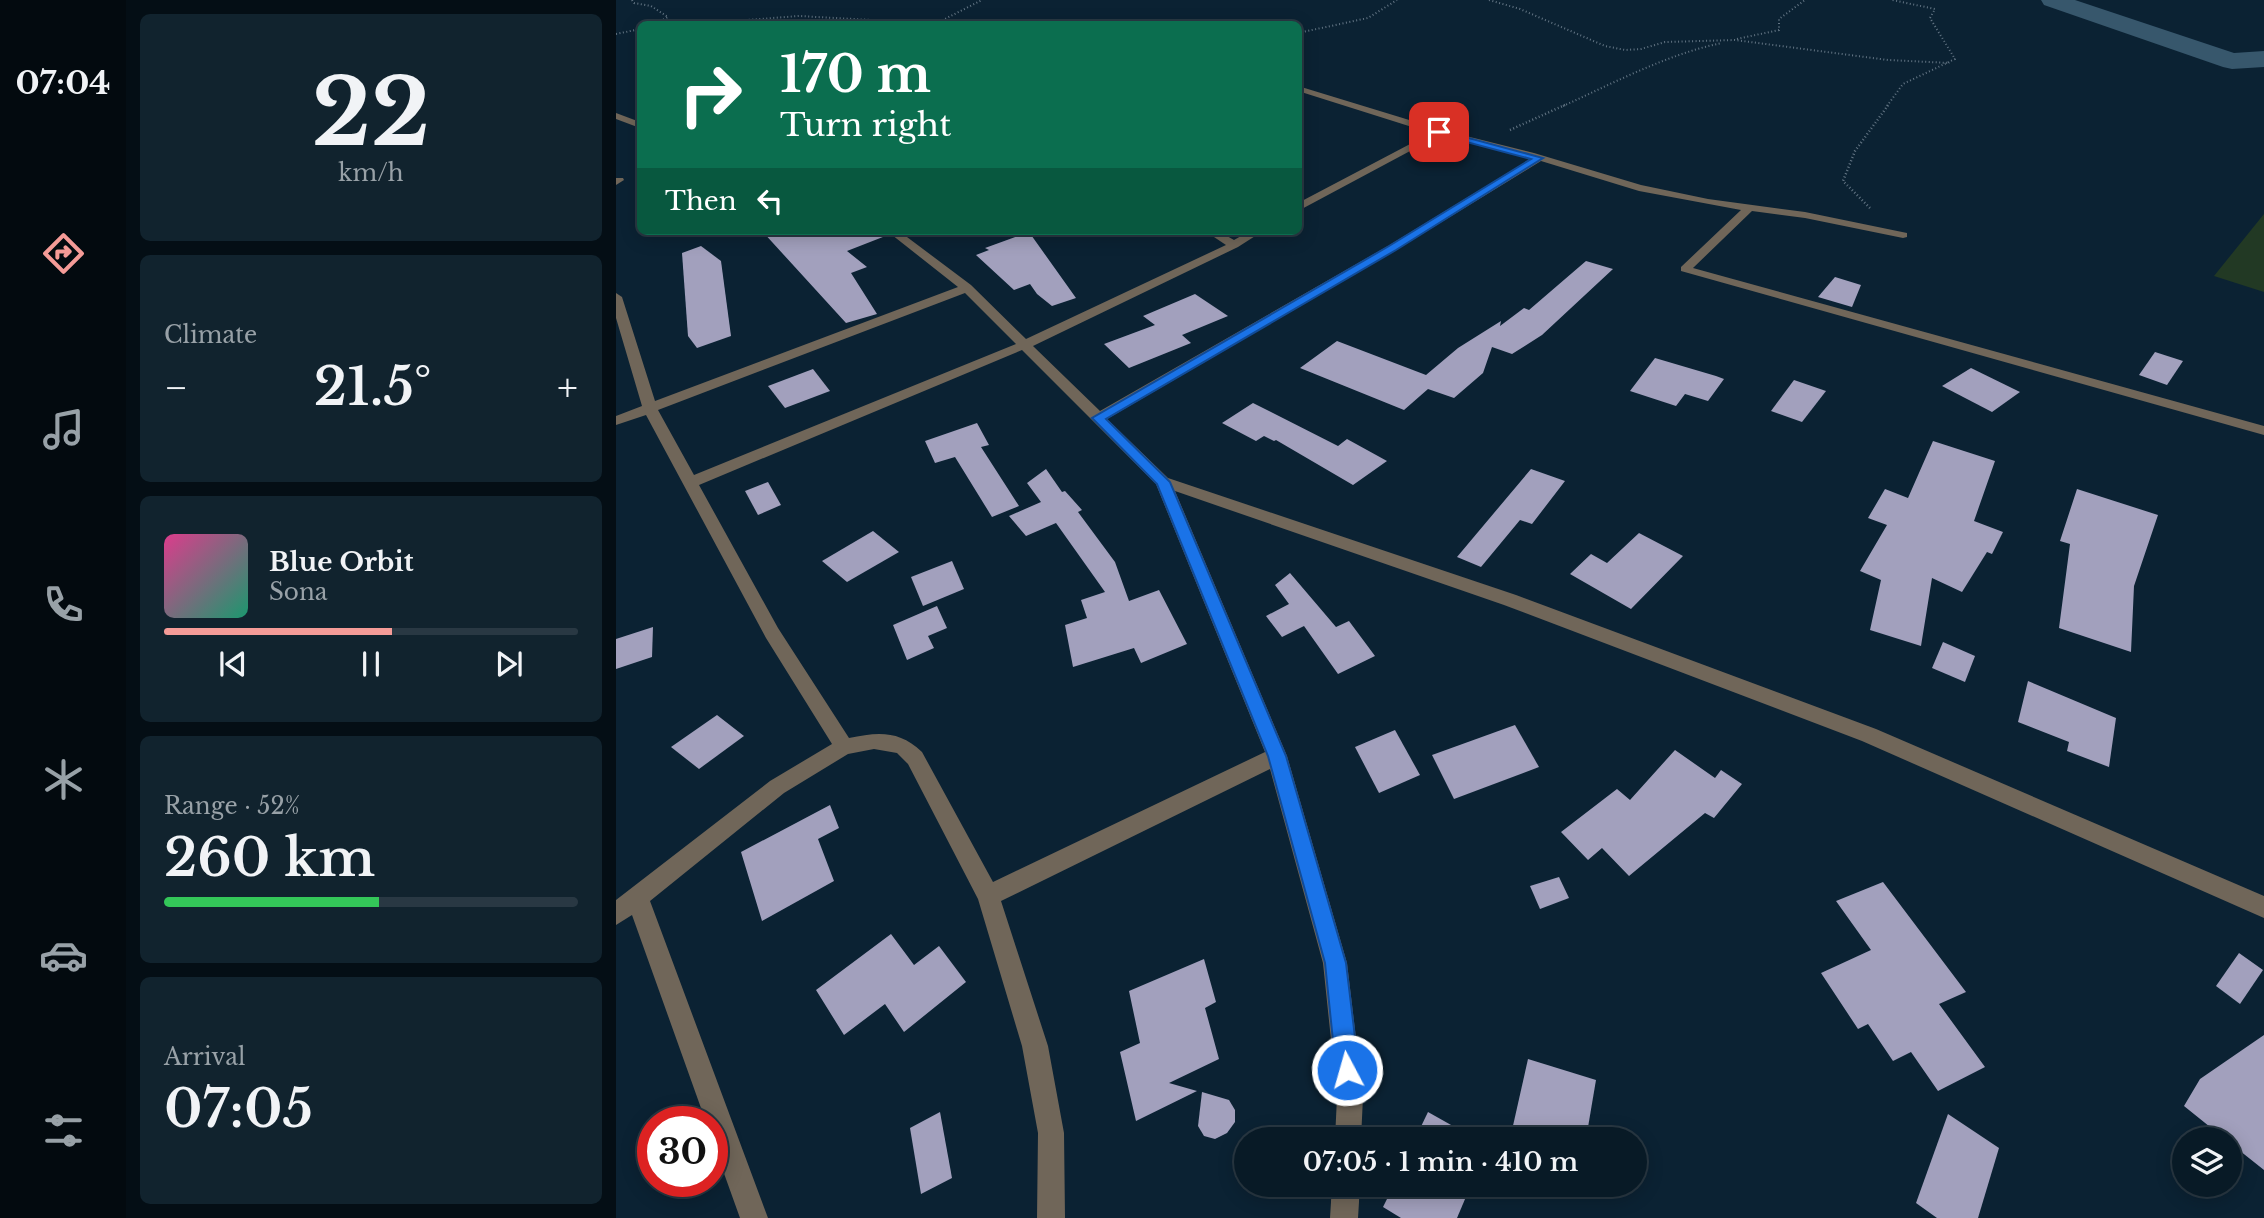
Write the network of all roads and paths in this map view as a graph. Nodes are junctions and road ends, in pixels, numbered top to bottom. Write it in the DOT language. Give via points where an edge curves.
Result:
graph roads {
  1 [pos="632,0"];
  2 [pos="982,0"];
  3 [pos="1397,0"];
  4 [pos="1489,0"];
  5 [pos="1805,0"];
  6 [pos="1892,0"];
  7 [pos="661,21"];
  8 [pos="733,21"];
  9 [pos="898,21"];
  10 [pos="941,21"];
  11 [pos="637,30"];
  12 [pos="1302,32"];
  13 [pos="616,34"];
  14 [pos="1735,40"];
  15 [pos="1950,64"];
  16 [pos="1302,89"];
  17 [pos="616,116"];
  18 [pos="637,124"];
  19 [pos="1439,132"];
  20 [pos="1483,144"];
  21 [pos="1539,158"];
  22 [pos="1302,206"];
  23 [pos="1749,208"];
  24 [pos="897,235"];
  25 [pos="1217,235"];
  26 [pos="1251,235"];
  27 [pos="1903,235"];
  28 [pos="1234,245"];
  29 [pos="967,288"];
  30 [pos="616,297"];
  31 [pos="1024,345"];
  32 [pos="650,409"];
  33 [pos="1098,418"];
  34 [pos="616,421"];
  35 [pos="2264,431"];
  36 [pos="691,482"];
  37 [pos="1163,482"];
  38 [pos="844,747"];
  39 [pos="1277,756"];
  40 [pos="988,896"];
  41 [pos="637,898"];
  42 [pos="2264,907"];
  43 [pos="616,914"];
  44 [pos="1349,1127"];
  45 [pos="1345,1197"];
  46 [pos="754,1218"];
  47 [pos="1051,1218"];
  48 [pos="1344,1218"];
  1 -- 7 [label="path" via="668,17"];
  2 -- 10 [label="path"];
  3 -- 12 [label="path" via="1368,18"];
  4 -- 14 [label="path" via="1615,48"];
  5 -- 14 [label="path" via="1779,19 1779,30"];
  6 -- 15 [label="path" via="1935,9 1930,18 1955,58"];
  8 -- 9 [label="path" via="799,16"];
  11 -- 13 [label="path"];
  14 -- 15 [label="path" via="1888,61"];
  14 -- 20 [label="path" via="1702,47 1635,74"];
  15 -- 27 [label="path" via="1903,84 1856,151 1843,181"];
  16 -- 19 [label="street"];
  17 -- 18 [label="street"];
  19 -- 20 [label="street"];
  19 -- 22 [label="street"];
  20 -- 21 [label="street"];
  21 -- 23 [label="street" via="1639,188"];
  21 -- 33 [label="street"];
  23 -- 27 [label="street"];
  23 -- 35 [label="street" via="1685,269"];
  24 -- 29 [label="street"];
  25 -- 28 [label="street"];
  26 -- 28 [label="street"];
  28 -- 31 [label="street"];
  29 -- 31 [label="street"];
  29 -- 32 [label="street"];
  30 -- 32 [label="street"];
  31 -- 33 [label="street"];
  31 -- 36 [label="street"];
  32 -- 34 [label="street"];
  32 -- 36 [label="street"];
  33 -- 37 [label="street"];
  36 -- 38 [label="street" via="772,633"];
  37 -- 39 [label="street"];
  37 -- 42 [label="street" via="1510,600 1869,736"];
  38 -- 40 [label="street" via="874,741 902,745 915,758"];
  38 -- 41 [label="street" via="777,786"];
  39 -- 40 [label="street"];
  39 -- 44 [label="street" via="1335,963 1350,1097"];
  40 -- 47 [label="street" via="1035,1046 1051,1133"];
  41 -- 43 [label="street"];
  41 -- 46 [label="street"];
  45 -- 48 [label="street"];
}
